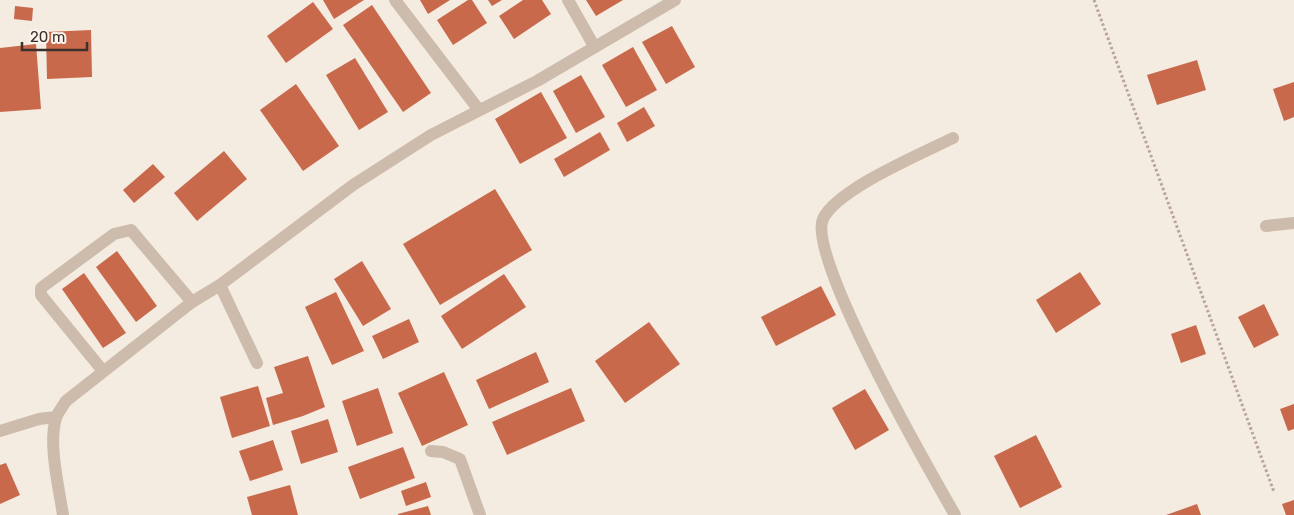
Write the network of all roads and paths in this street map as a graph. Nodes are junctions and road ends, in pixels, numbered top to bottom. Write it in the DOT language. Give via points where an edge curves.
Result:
graph roads {
  1 [pos="395,0"];
  2 [pos="568,0"];
  3 [pos="675,0"];
  4 [pos="1094,0"];
  5 [pos="594,46"];
  6 [pos="479,110"];
  7 [pos="953,138"];
  8 [pos="1294,222"];
  9 [pos="1266,226"];
  10 [pos="220,285"];
  11 [pos="192,302"];
  12 [pos="257,363"];
  13 [pos="103,371"];
  14 [pos="56,417"];
  15 [pos="0,431"];
  16 [pos="431,451"];
  17 [pos="1274,492"];
  18 [pos="63,515"];
  19 [pos="480,515"];
  20 [pos="955,515"];
  1 -- 6 [label="street"];
  2 -- 5 [label="street"];
  3 -- 5 [label="street"];
  4 -- 17 [label="path"];
  5 -- 6 [label="street" via="537,81"];
  6 -- 10 [label="street" via="431,135 352,185"];
  7 -- 20 [label="street" via="851,191 833,205 822,221 823,241 831,269 853,321"];
  8 -- 9 [label="street"];
  10 -- 11 [label="street"];
  10 -- 12 [label="street"];
  11 -- 13 [label="street"];
  11 -- 13 [label="street" via="131,230 114,234 42,288 41,295"];
  13 -- 14 [label="street" via="66,401"];
  14 -- 15 [label="street"];
  14 -- 18 [label="street" via="55,456"];
  16 -- 19 [label="street" via="460,459"];
}
